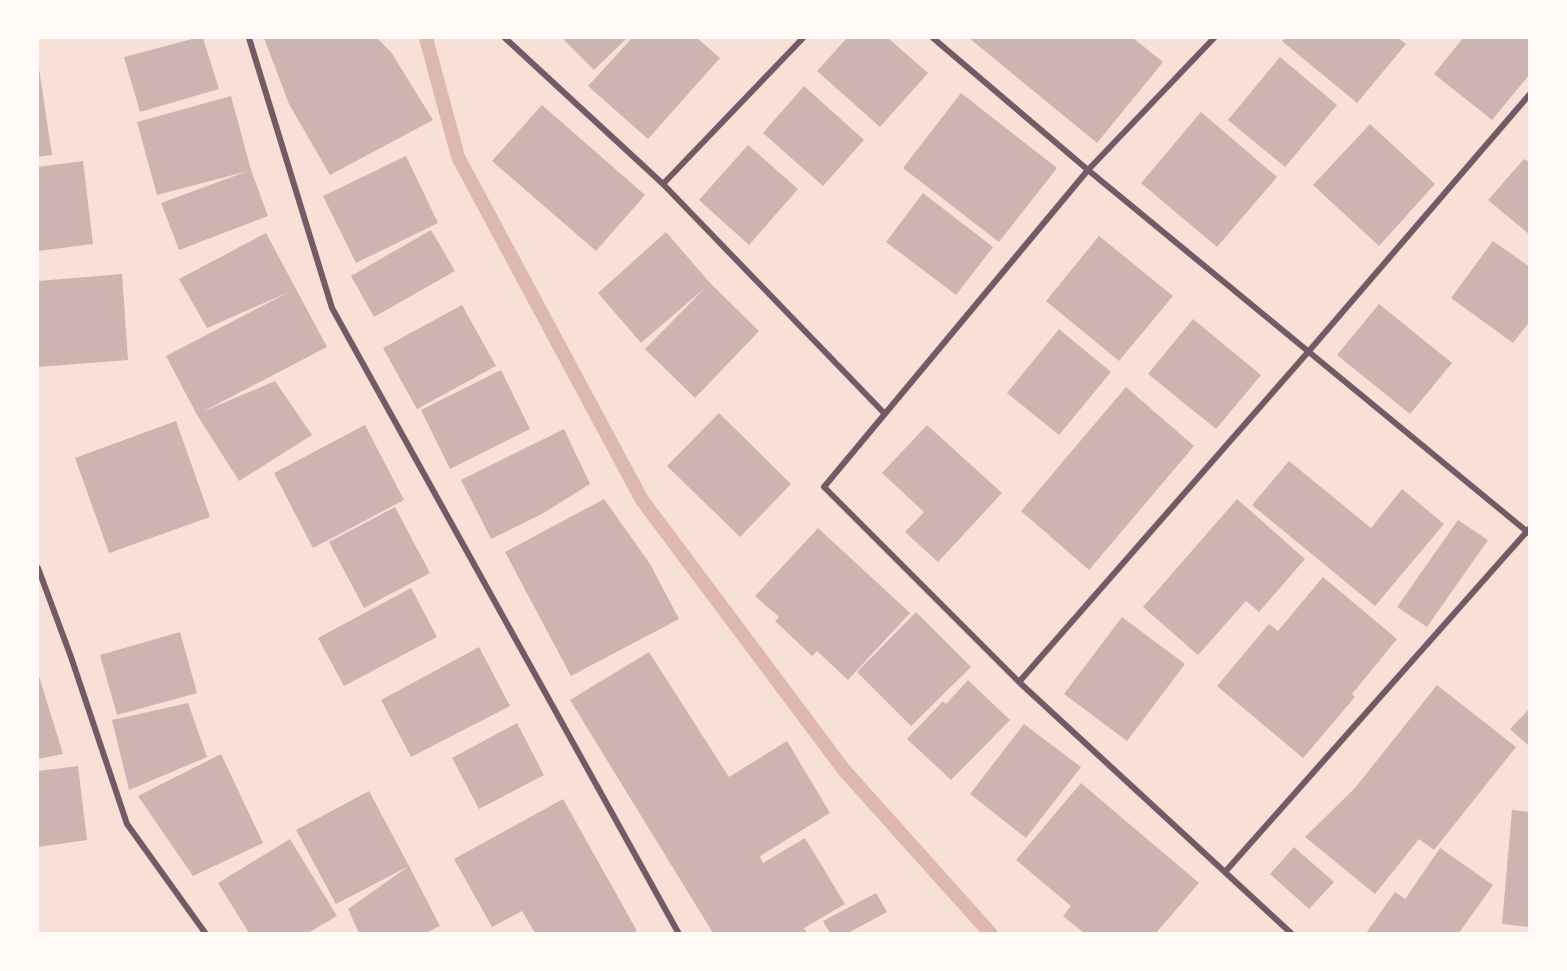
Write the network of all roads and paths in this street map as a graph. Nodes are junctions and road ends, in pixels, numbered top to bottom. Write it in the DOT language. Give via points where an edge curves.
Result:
graph roads {
  1 [pos="249,38"];
  2 [pos="506,38"];
  3 [pos="803,38"];
  4 [pos="933,38"];
  5 [pos="1214,38"];
  6 [pos="1530,94"];
  7 [pos="1088,170"];
  8 [pos="663,184"];
  9 [pos="1309,351"];
  10 [pos="884,413"];
  11 [pos="1528,531"];
  12 [pos="38,568"];
  13 [pos="1019,682"];
  14 [pos="1225,872"];
  15 [pos="206,933"];
  16 [pos="679,933"];
  17 [pos="1292,933"];
  1 -- 16 [label="street" via="332,308"];
  2 -- 8 [label="street"];
  3 -- 8 [label="street"];
  4 -- 7 [label="street"];
  5 -- 7 [label="street"];
  6 -- 9 [label="street"];
  7 -- 9 [label="street"];
  7 -- 10 [label="street"];
  8 -- 10 [label="street"];
  9 -- 11 [label="street"];
  9 -- 13 [label="street"];
  10 -- 13 [label="street" via="824,487"];
  11 -- 14 [label="street"];
  12 -- 15 [label="street" via="128,824"];
  13 -- 14 [label="street"];
  14 -- 17 [label="street"];
}
